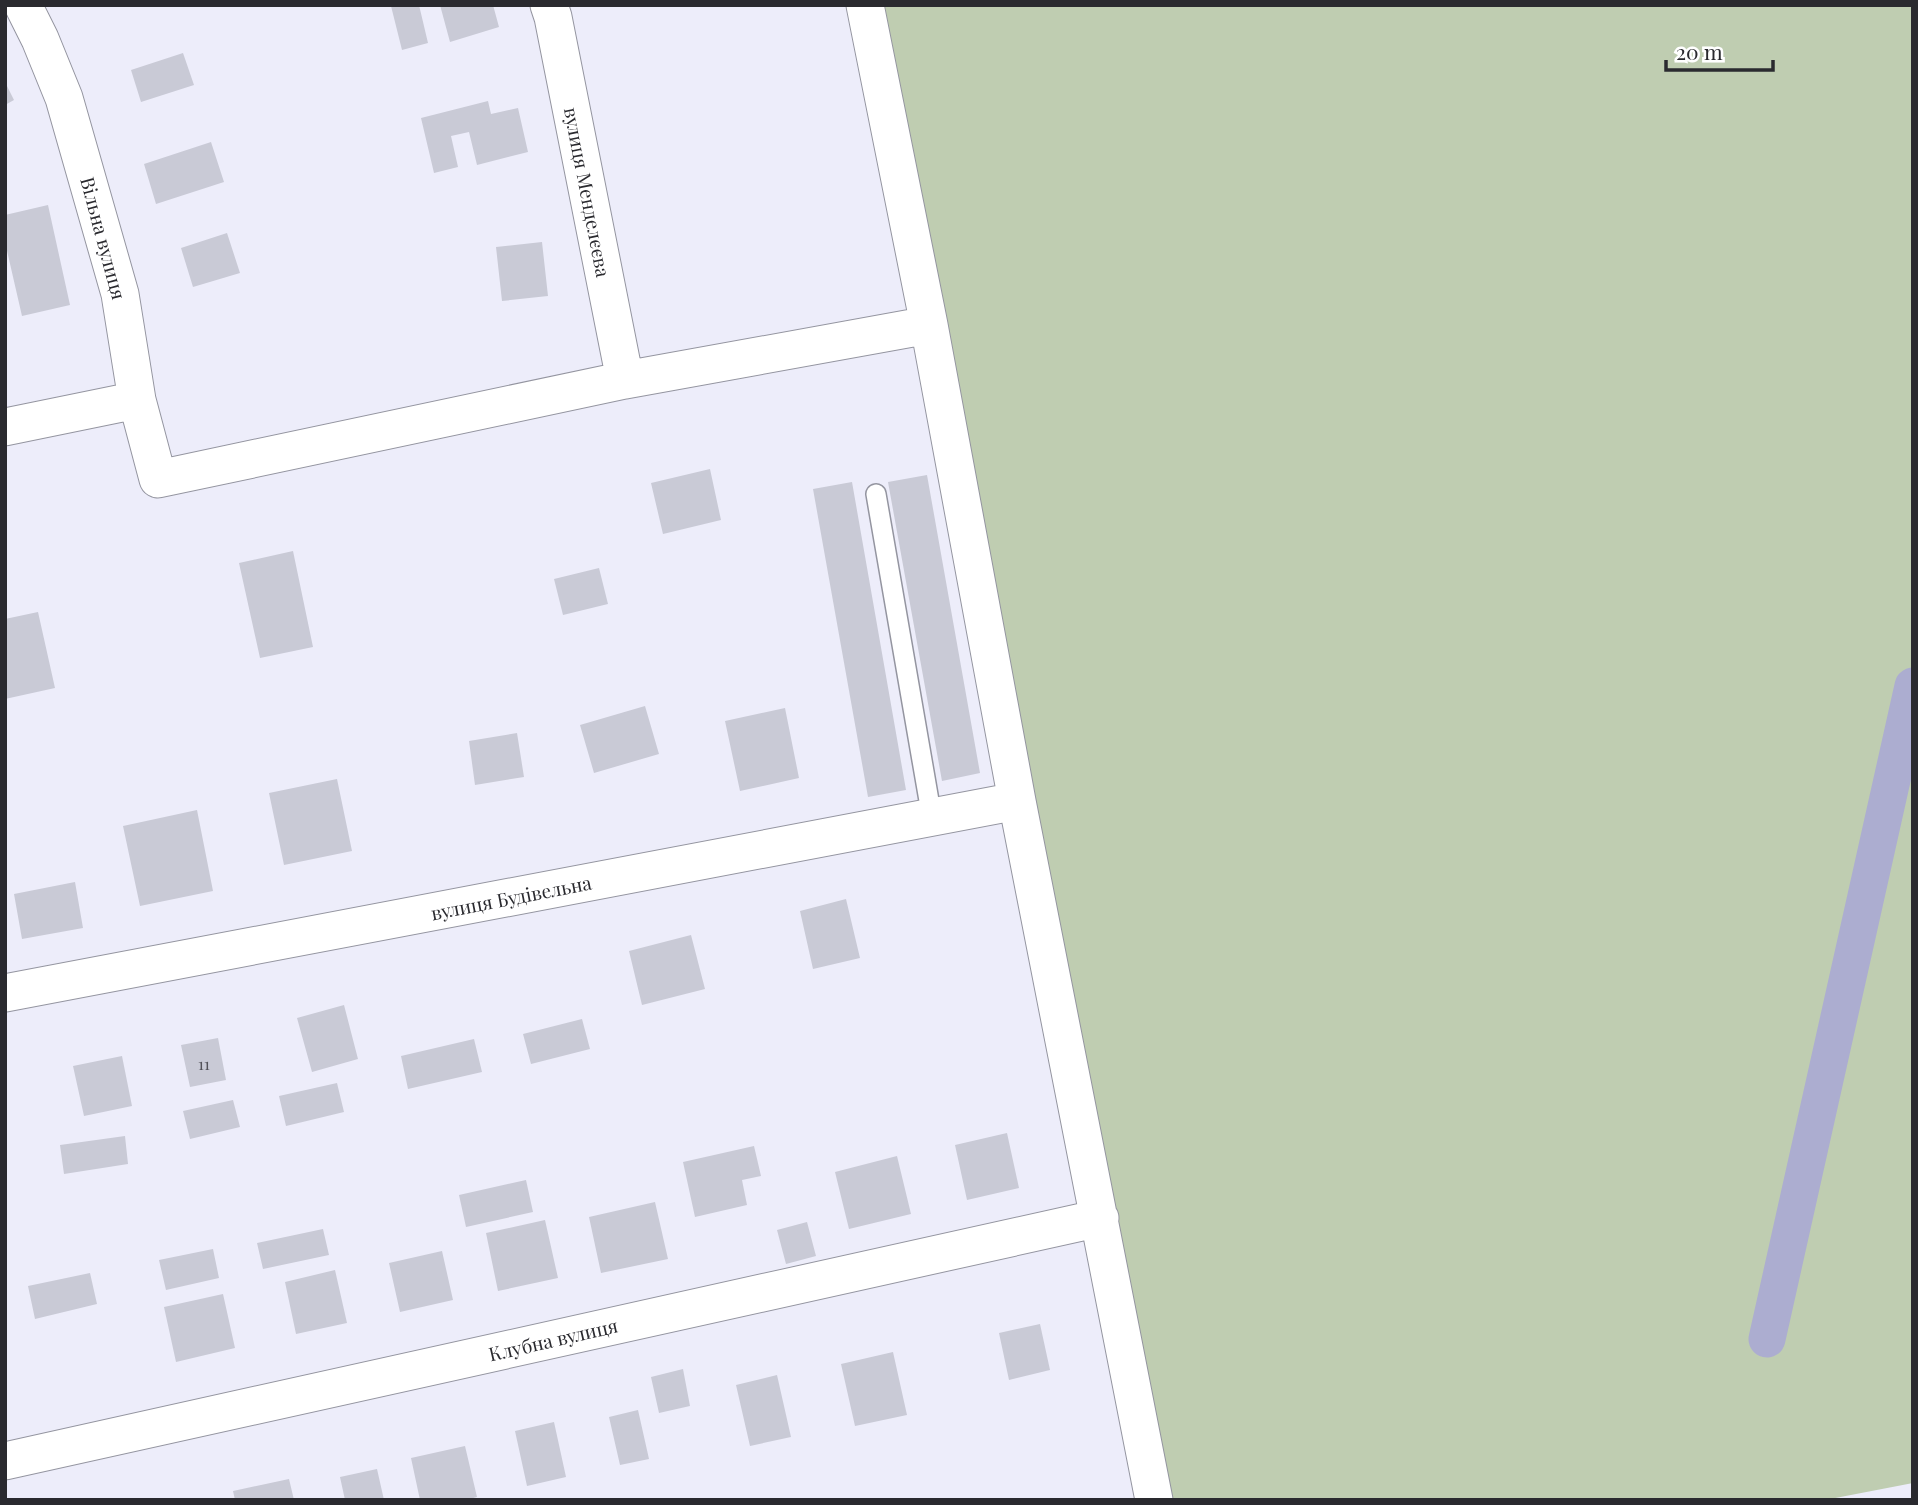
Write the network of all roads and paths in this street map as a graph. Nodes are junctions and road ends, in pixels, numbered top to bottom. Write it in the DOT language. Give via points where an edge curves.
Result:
graph roads {
  1 [pos="23,5"];
  2 [pos="549,5"];
  3 [pos="865,5"];
  4 [pos="929,325"];
  5 [pos="625,380"];
  6 [pos="137,400"];
  7 [pos="5,427"];
  8 [pos="876,494"];
  9 [pos="1017,801"];
  10 [pos="932,818"];
  11 [pos="5,993"];
  12 [pos="1100,1217"];
  13 [pos="5,1461"];
  14 [pos="1154,1500"];
  1 -- 6 [label="street, Вільна вулиця" via="64,98 89,184 120,294"];
  2 -- 5 [label="street, вулиця Менделєєва"];
  3 -- 4 [label="street"];
  4 -- 5 [label="street"];
  4 -- 9 [label="street"];
  5 -- 6 [label="street, Вільна вулиця" via="158,479"];
  6 -- 7 [label="street"];
  8 -- 10 [label="lane"];
  9 -- 10 [label="street, вулиця Будівельна"];
  9 -- 12 [label="street"];
  10 -- 11 [label="street, вулиця Будівельна"];
  12 -- 13 [label="street, Клубна вулиця"];
  12 -- 14 [label="street"];
}
